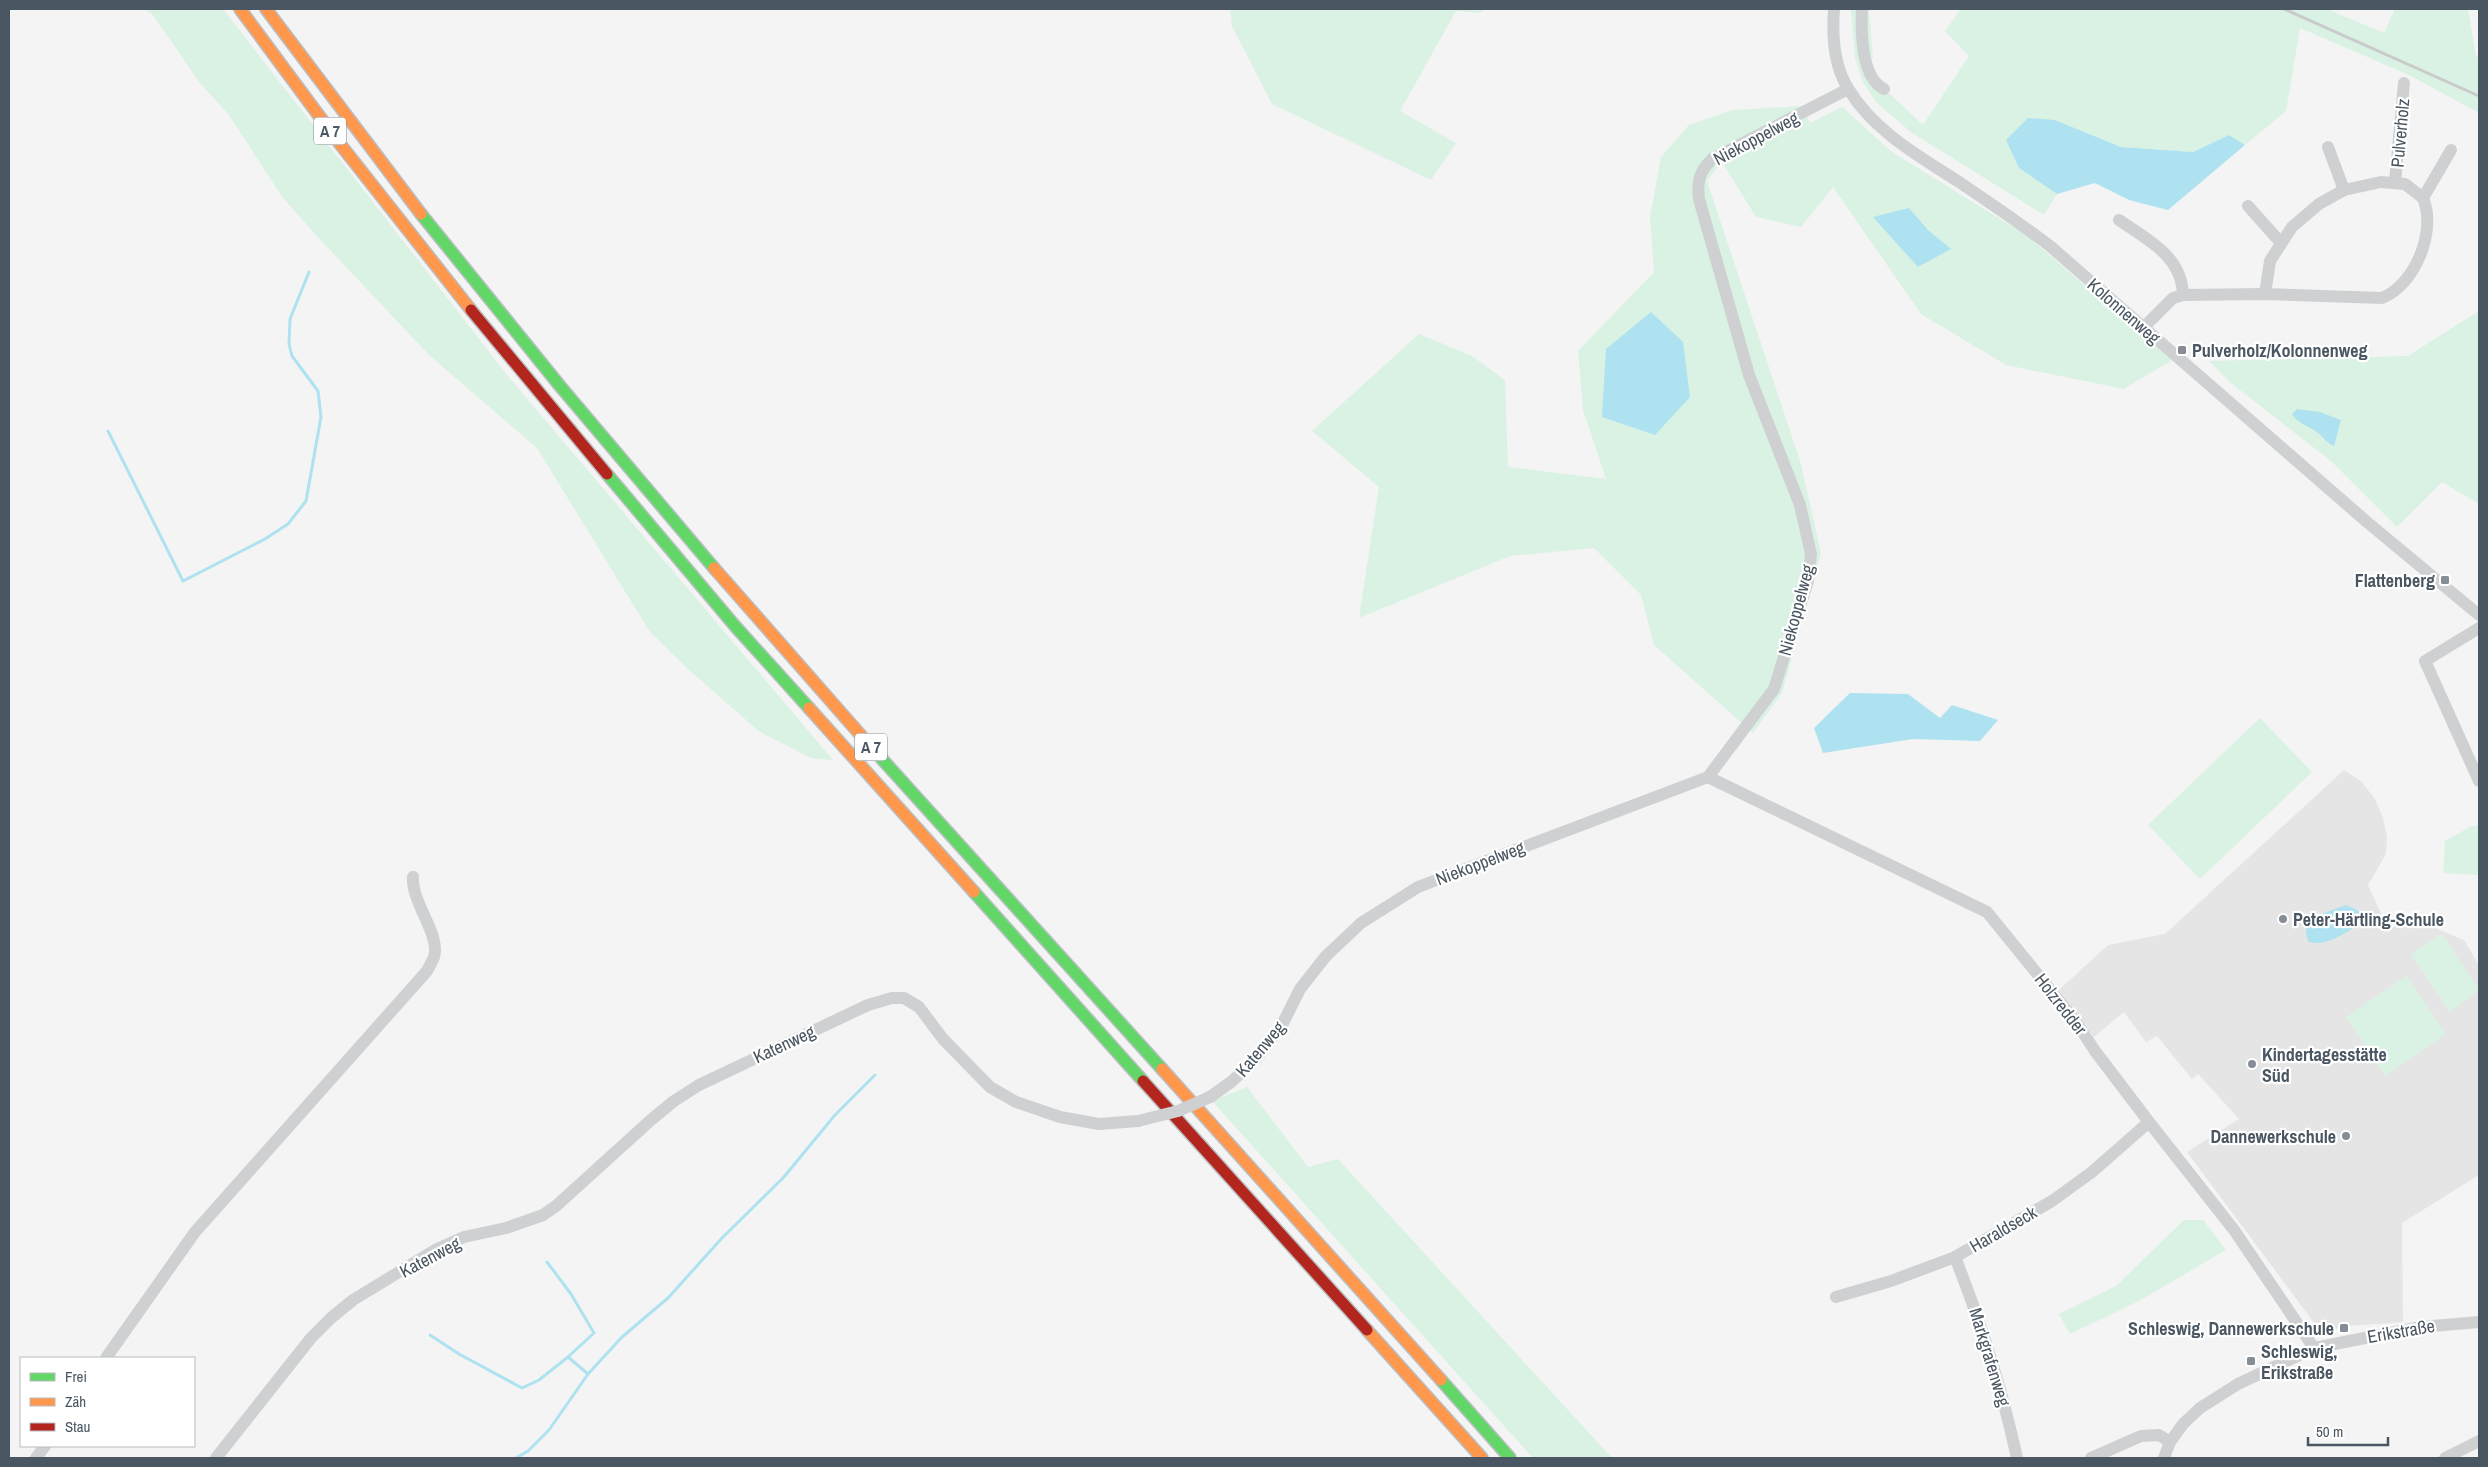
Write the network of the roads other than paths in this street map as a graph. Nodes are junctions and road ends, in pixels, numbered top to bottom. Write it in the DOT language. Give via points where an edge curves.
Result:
graph roads {
  1 [pos="240,9"];
  2 [pos="266,9"];
  3 [pos="1834,9"];
  4 [pos="1862,9"];
  5 [pos="2404,83"];
  6 [pos="1884,89"];
  7 [pos="1848,90"];
  8 [pos="2328,147"];
  9 [pos="2451,150"];
  10 [pos="2395,182"];
  11 [pos="2344,190"];
  12 [pos="2423,198"];
  13 [pos="2248,206"];
  14 [pos="2119,220"];
  15 [pos="2281,243"];
  16 [pos="2265,294"];
  17 [pos="2183,295"];
  18 [pos="2143,328"];
  19 [pos="2479,615"];
  20 [pos="2479,628"];
  21 [pos="1708,777"];
  22 [pos="2479,781"];
  23 [pos="413,877"];
  24 [pos="1361,923"];
  25 [pos="2149,1122"];
  26 [pos="1956,1257"];
  27 [pos="1836,1297"];
  28 [pos="2479,1322"];
  29 [pos="2314,1348"];
  30 [pos="107,1357"];
  31 [pos="2479,1441"];
  32 [pos="2170,1442"];
  33 [pos="44,1447"];
  34 [pos="36,1458"];
  35 [pos="216,1458"];
  36 [pos="1482,1458"];
  37 [pos="1510,1458"];
  38 [pos="2018,1458"];
  39 [pos="2091,1458"];
  40 [pos="2164,1458"];
  41 [pos="2445,1458"];
  1 -- 36 [label="highway, A 7" via="424,251 735,626"];
  2 -- 37 [label="highway, A 7" via="329,95 584,418 898,777"];
  3 -- 7 [label="street, Kolonnenweg" via="1834,43"];
  4 -- 6 [label="street" via="1866,60 1877,85"];
  5 -- 10 [label="street, Pulverholz"];
  7 -- 18 [label="street, Kolonnenweg" via="1874,121 1900,144 2014,218"];
  7 -- 21 [label="street, Niekoppelweg" via="1712,159 1700,174 1699,199 1749,374 1800,505 1811,554 1808,581 1774,689"];
  8 -- 11 [label="street"];
  9 -- 12 [label="street"];
  10 -- 11 [label="street" via="2364,184"];
  10 -- 12 [label="street" via="2405,184"];
  11 -- 15 [label="street" via="2303,215"];
  12 -- 16 [label="street" via="2428,221 2425,239 2412,273 2394,294 2382,298"];
  13 -- 15 [label="street"];
  14 -- 17 [label="street" via="2164,251 2179,271"];
  15 -- 16 [label="street" via="2270,260"];
  16 -- 17 [label="street"];
  17 -- 18 [label="street" via="2173,298"];
  18 -- 19 [label="street, Kolonnenweg"];
  20 -- 22 [label="street" via="2425,661"];
  21 -- 24 [label="street, Niekoppelweg" via="1418,887"];
  21 -- 25 [label="street, Holzredder" via="1987,912 2074,1019"];
  23 -- 30 [label="street" via="412,888 434,943 435,956 426,971 195,1232"];
  24 -- 35 [label="street, Katenweg, bridge" via="1326,956 1305,983 1281,1027 1253,1062 1231,1082 1178,1111 1138,1121 1099,1124 1060,1117 1016,1102 990,1087 943,1039 919,1007 904,998 868,1005 746,1061 674,1101 543,1215 506,1228 464,1237 434,1250 353,1300 311,1338"];
  25 -- 26 [label="street, Haraldseck" via="2092,1172 2052,1201"];
  25 -- 29 [label="street, Holzredder" via="2234,1230"];
  26 -- 27 [label="street, Haraldseck"];
  26 -- 38 [label="street, Markgrafenweg" via="1978,1315"];
  28 -- 29 [label="street, Erikstraße" via="2421,1327"];
  29 -- 32 [label="street, Erikstraße" via="2217,1396 2183,1424"];
  31 -- 41 [label="street"];
  32 -- 39 [label="street" via="2159,1435 2141,1436"];
  32 -- 40 [label="street, Erikstraße"];
  33 -- 34 [label="street"];
}
